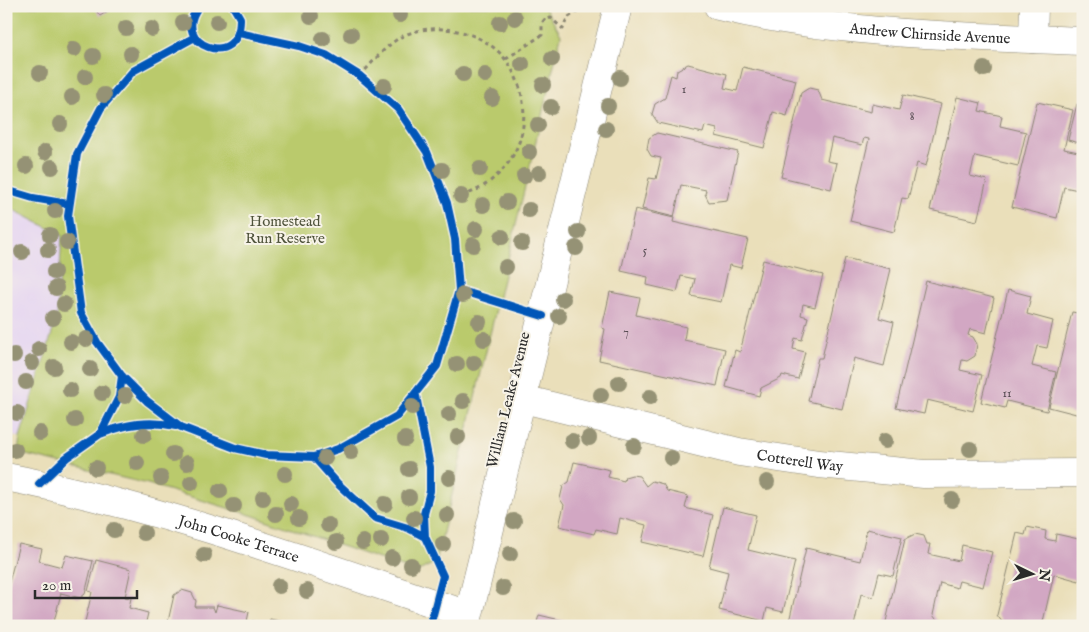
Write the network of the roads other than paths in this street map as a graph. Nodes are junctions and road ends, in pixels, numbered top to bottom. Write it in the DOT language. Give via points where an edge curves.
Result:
graph roads {
  1 [pos="618,6"];
  2 [pos="718,6"];
  3 [pos="1034,6"];
  4 [pos="1033,39"];
  5 [pos="1083,42"];
  6 [pos="523,399"];
  7 [pos="1083,473"];
  8 [pos="6,477"];
  9 [pos="467,620"];
  1 -- 6 [label="street, William Leake Avenue"];
  2 -- 4 [label="street, Andrew Chirnside Avenue" via="849,28"];
  3 -- 4 [label="street"];
  4 -- 5 [label="street, Andrew Chirnside Avenue"];
  6 -- 7 [label="street, Cotterell Way" via="739,452 819,464 924,474"];
  6 -- 9 [label="street, William Leake Avenue"];
  8 -- 9 [label="street, John Cooke Terrace" via="142,509 214,530"];
}
